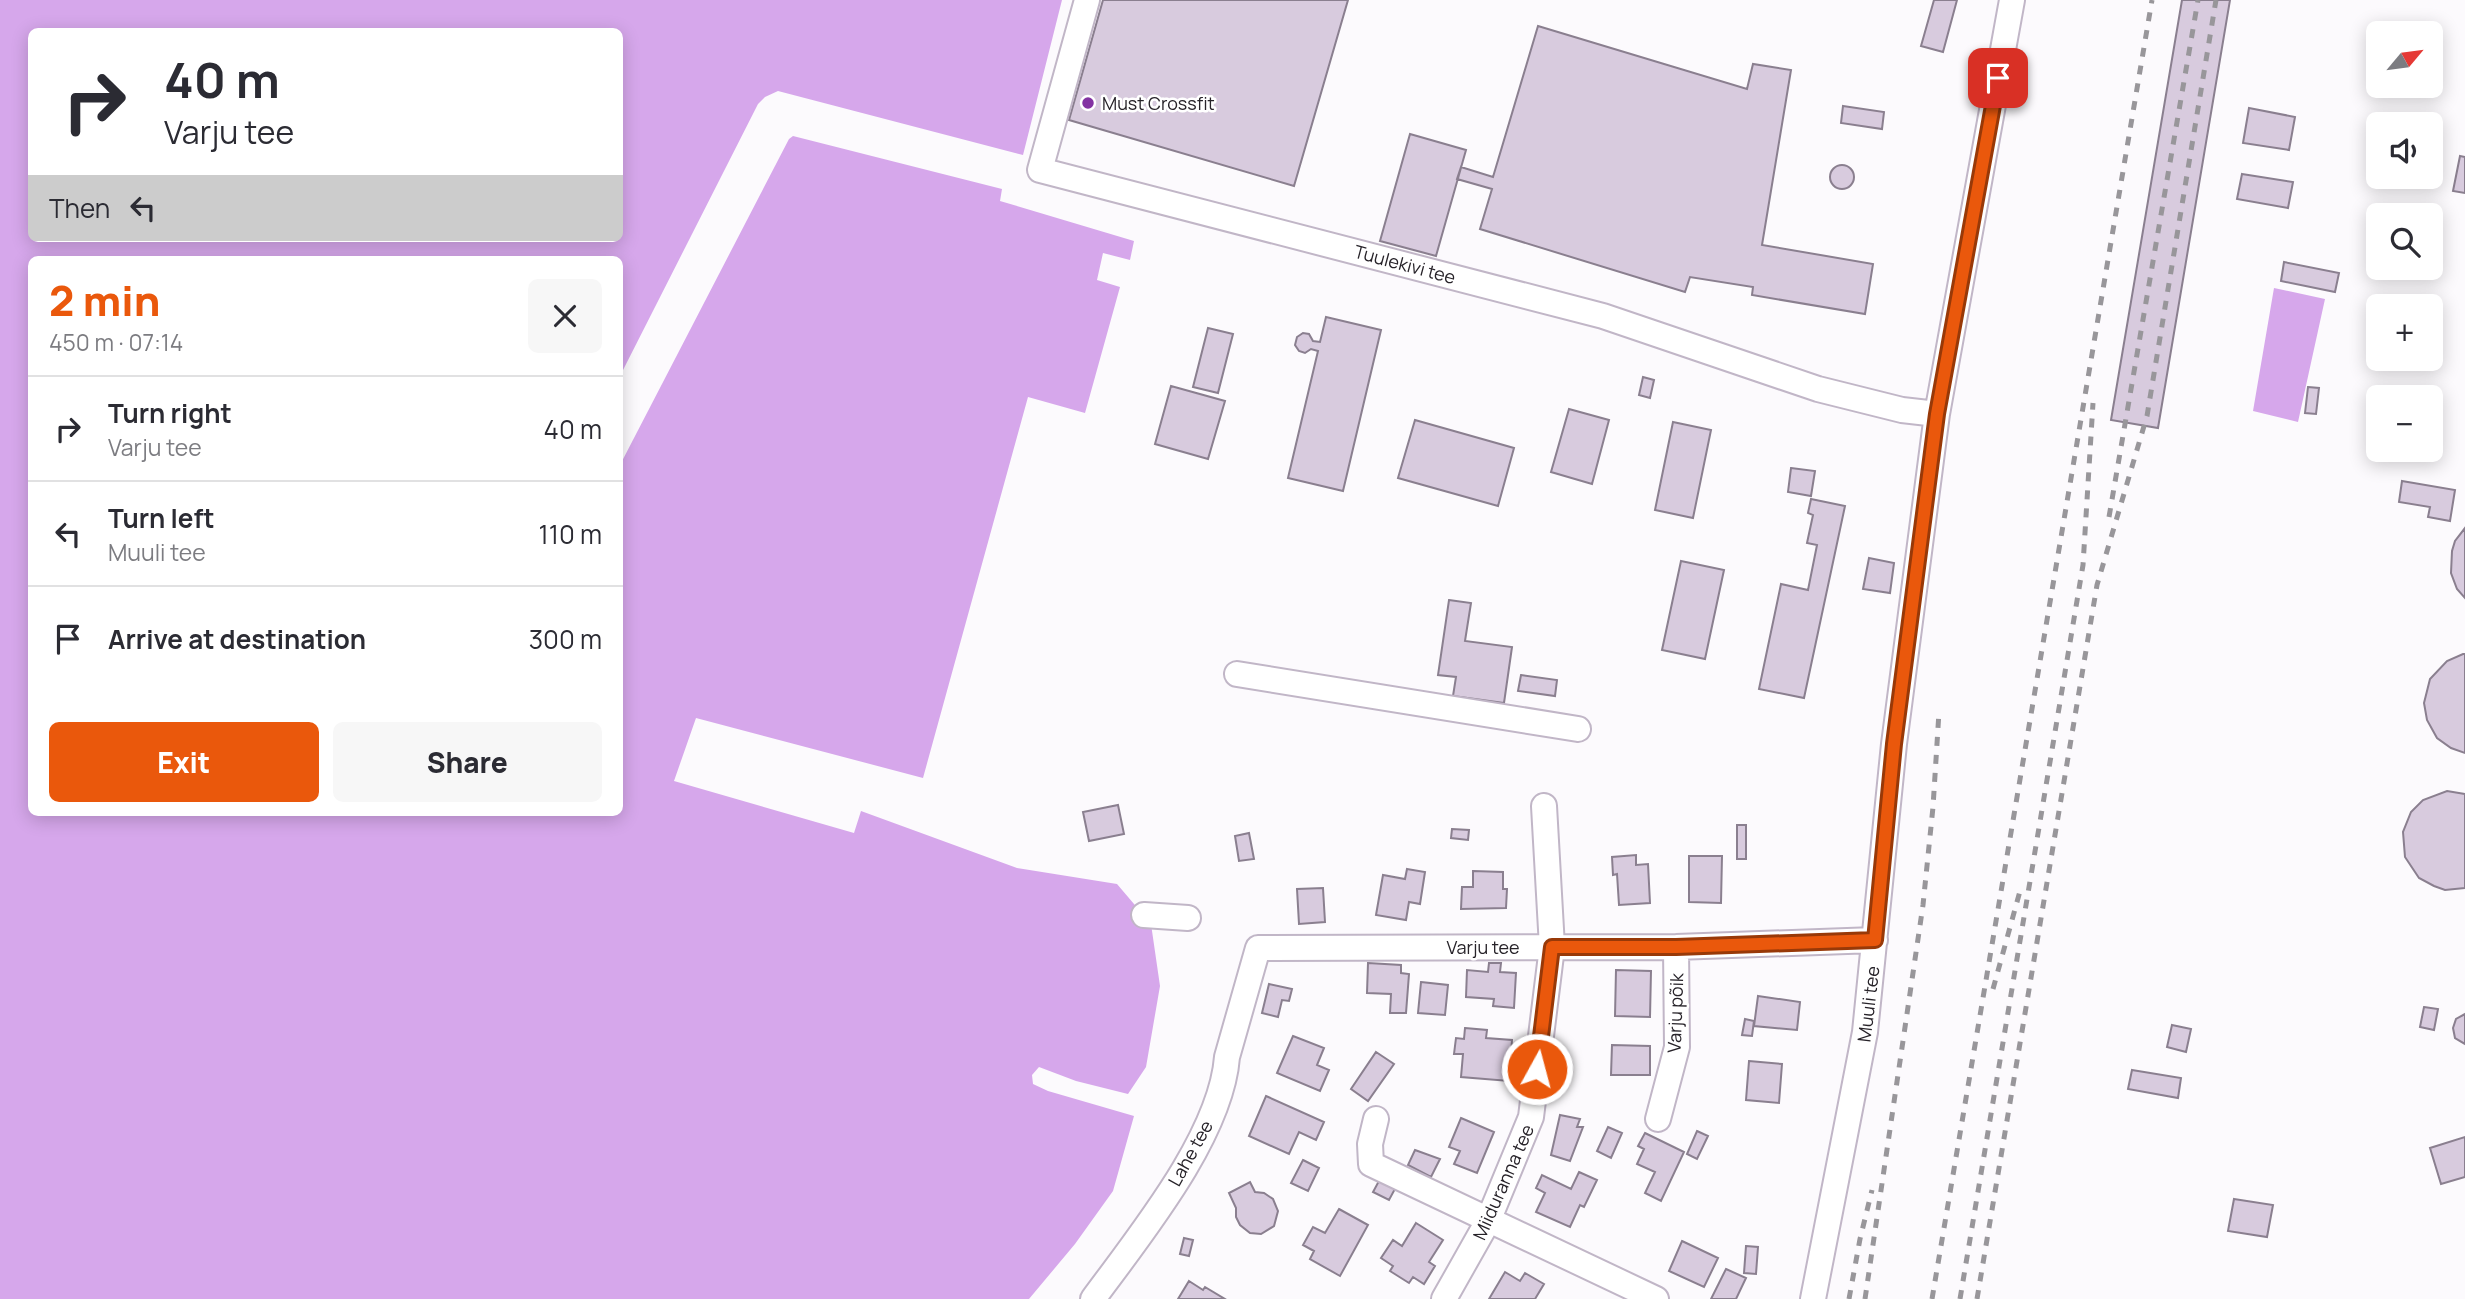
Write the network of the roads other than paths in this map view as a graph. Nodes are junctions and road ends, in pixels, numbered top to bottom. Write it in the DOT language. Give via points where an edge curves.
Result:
graph roads {
  1 [pos="1087,0"];
  2 [pos="2012,0"];
  3 [pos="1937,414"];
  4 [pos="1237,674"];
  5 [pos="1578,729"];
  6 [pos="1544,806"];
  7 [pos="1143,915"];
  8 [pos="1188,918"];
  9 [pos="1875,940"];
  10 [pos="1552,947"];
  11 [pos="1676,947"];
  12 [pos="1258,948"];
  13 [pos="1376,1119"];
  14 [pos="1658,1119"];
  15 [pos="1488,1221"];
  16 [pos="1093,1299"];
  17 [pos="1444,1299"];
  18 [pos="1656,1299"];
  19 [pos="1813,1299"];
  1 -- 3 [label="street, Tuulekivi tee" via="1040,170 1603,316 1818,389"];
  2 -- 3 [label="street, Muuli tee"];
  3 -- 9 [label="street, Muuli tee" via="1894,744"];
  4 -- 5 [label="street"];
  6 -- 10 [label="street, Miiduranna tee"];
  7 -- 8 [label="street"];
  9 -- 11 [label="street, Varju tee"];
  9 -- 19 [label="street, Muuli tee" via="1865,1032"];
  10 -- 11 [label="street, Varju tee"];
  10 -- 12 [label="street, Varju tee"];
  10 -- 15 [label="street, Miiduranna tee" via="1531,1117"];
  11 -- 14 [label="street, Varju põik" via="1677,1047"];
  12 -- 16 [label="street, Lahe tee" via="1209,1123 1156,1213"];
  13 -- 15 [label="street" via="1371,1164"];
  15 -- 17 [label="street, Miiduranna tee"];
  15 -- 18 [label="street"];
}
